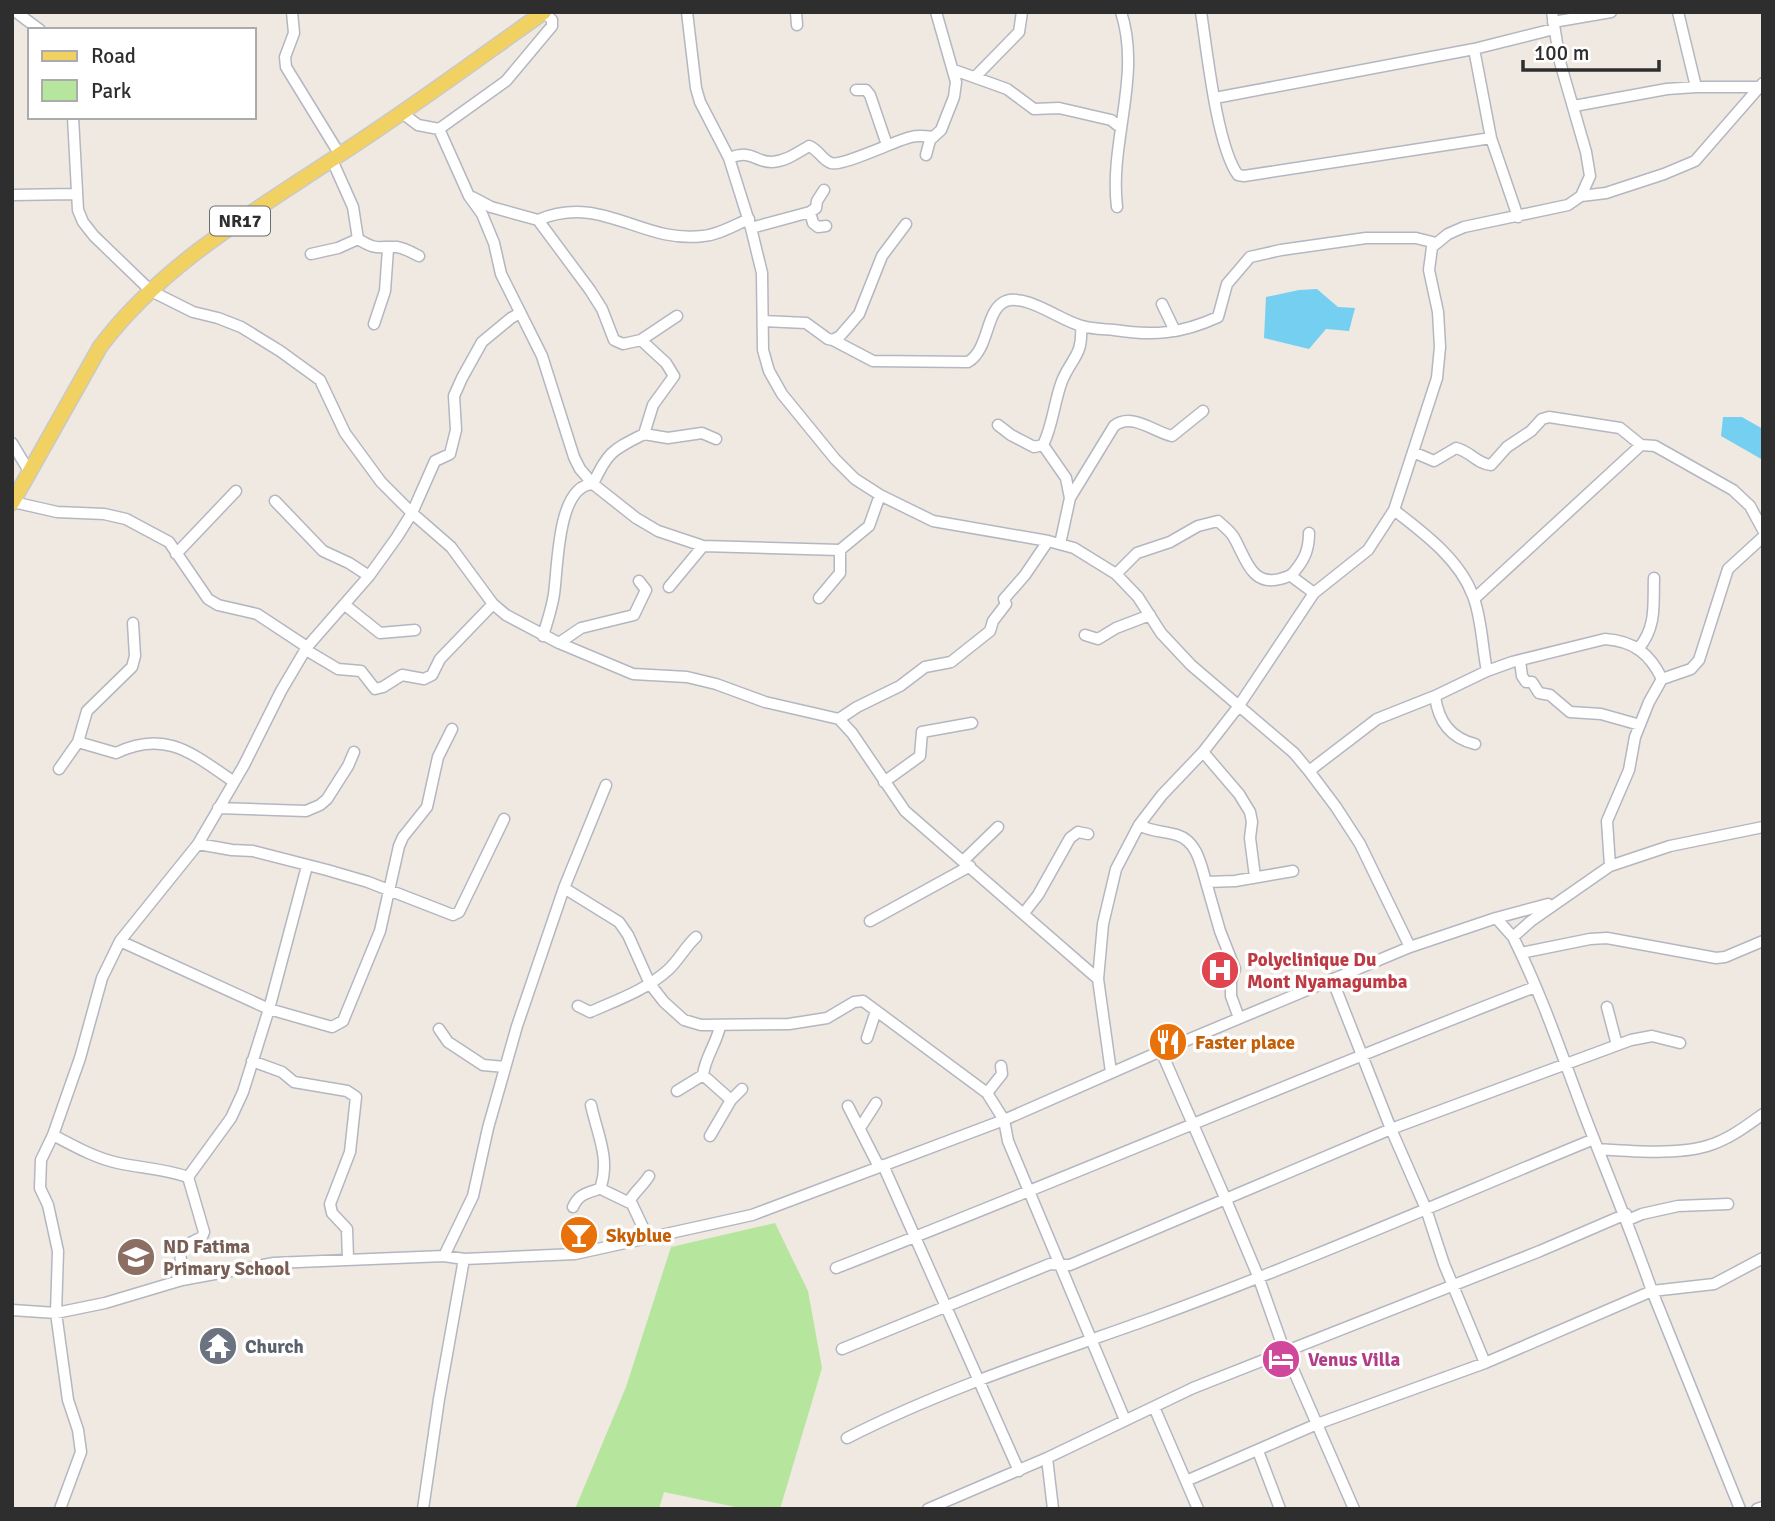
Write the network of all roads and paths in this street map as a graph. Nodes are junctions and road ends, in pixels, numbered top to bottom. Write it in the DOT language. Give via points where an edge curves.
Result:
graph roads {
  1 [pos="16,12"];
  2 [pos="292,12"];
  3 [pos="544,12"];
  4 [pos="687,12"];
  5 [pos="796,12"];
  6 [pos="936,12"];
  7 [pos="1022,12"];
  8 [pos="1121,12"];
  9 [pos="1201,12"];
  10 [pos="1611,12"];
  11 [pos="1678,12"];
  12 [pos="1553,21"];
  13 [pos="797,25"];
  14 [pos="37,28"];
  15 [pos="1474,49"];
  16 [pos="954,70"];
  17 [pos="975,77"];
  18 [pos="1760,85"];
  19 [pos="1696,87"];
  20 [pos="856,90"];
  21 [pos="1215,99"];
  22 [pos="1574,106"];
  23 [pos="402,113"];
  24 [pos="73,119"];
  25 [pos="1121,127"];
  26 [pos="439,128"];
  27 [pos="933,137"];
  28 [pos="1491,138"];
  29 [pos="887,145"];
  30 [pos="926,155"];
  31 [pos="336,158"];
  32 [pos="729,158"];
  33 [pos="824,190"];
  34 [pos="76,194"];
  35 [pos="12,195"];
  36 [pos="469,196"];
  37 [pos="1581,196"];
  38 [pos="1116,207"];
  39 [pos="810,212"];
  40 [pos="1518,216"];
  41 [pos="538,220"];
  42 [pos="750,224"];
  43 [pos="906,224"];
  44 [pos="826,226"];
  45 [pos="358,239"];
  46 [pos="1436,243"];
  47 [pos="388,249"];
  48 [pos="311,254"];
  49 [pos="419,256"];
  50 [pos="151,291"];
  51 [pos="1162,304"];
  52 [pos="520,313"];
  53 [pos="677,316"];
  54 [pos="763,321"];
  55 [pos="374,324"];
  56 [pos="1081,326"];
  57 [pos="1175,331"];
  58 [pos="641,340"];
  59 [pos="833,340"];
  60 [pos="1203,411"];
  61 [pos="998,425"];
  62 [pos="644,434"];
  63 [pos="716,439"];
  64 [pos="12,443"];
  65 [pos="1043,445"];
  66 [pos="1641,445"];
  67 [pos="1413,452"];
  68 [pos="30,473"];
  69 [pos="593,484"];
  70 [pos="236,491"];
  71 [pos="880,495"];
  72 [pos="1070,498"];
  73 [pos="275,501"];
  74 [pos="13,503"];
  75 [pos="1394,510"];
  76 [pos="412,513"];
  77 [pos="1763,530"];
  78 [pos="1309,533"];
  79 [pos="1763,537"];
  80 [pos="1048,541"];
  81 [pos="1060,544"];
  82 [pos="703,546"];
  83 [pos="840,550"];
  84 [pos="176,554"];
  85 [pos="1116,574"];
  86 [pos="369,576"];
  87 [pos="1291,576"];
  88 [pos="1654,578"];
  89 [pos="639,581"];
  90 [pos="669,587"];
  91 [pos="1314,593"];
  92 [pos="819,598"];
  93 [pos="1475,599"];
  94 [pos="493,604"];
  95 [pos="345,605"];
  96 [pos="1150,615"];
  97 [pos="133,623"];
  98 [pos="415,630"];
  99 [pos="1085,635"];
  100 [pos="544,636"];
  101 [pos="559,643"];
  102 [pos="307,648"];
  103 [pos="1639,648"];
  104 [pos="1520,662"];
  105 [pos="1487,671"];
  106 [pos="1662,679"];
  107 [pos="1435,696"];
  108 [pos="1238,707"];
  109 [pos="839,719"];
  110 [pos="972,723"];
  111 [pos="1640,725"];
  112 [pos="452,729"];
  113 [pos="78,743"];
  114 [pos="1475,744"];
  115 [pos="354,751"];
  116 [pos="1203,752"];
  117 [pos="60,769"];
  118 [pos="1309,771"];
  119 [pos="234,782"];
  120 [pos="884,782"];
  121 [pos="607,785"];
  122 [pos="218,808"];
  123 [pos="504,819"];
  124 [pos="1139,825"];
  125 [pos="998,827"];
  126 [pos="1763,828"];
  127 [pos="1088,834"];
  128 [pos="198,844"];
  129 [pos="966,863"];
  130 [pos="307,866"];
  131 [pos="1610,866"];
  132 [pos="1293,871"];
  133 [pos="1255,877"];
  134 [pos="1206,882"];
  135 [pos="564,888"];
  136 [pos="388,890"];
  137 [pos="1563,898"];
  138 [pos="1024,913"];
  139 [pos="1496,918"];
  140 [pos="870,921"];
  141 [pos="696,937"];
  142 [pos="1513,937"];
  143 [pos="1763,941"];
  144 [pos="120,942"];
  145 [pos="1410,947"];
  146 [pos="1521,953"];
  147 [pos="1098,978"];
  148 [pos="1332,979"];
  149 [pos="650,984"];
  150 [pos="1535,987"];
  151 [pos="578,1006"];
  152 [pos="1607,1007"];
  153 [pos="269,1009"];
  154 [pos="876,1011"];
  155 [pos="1239,1018"];
  156 [pos="720,1026"];
  157 [pos="439,1029"];
  158 [pos="867,1038"];
  159 [pos="1681,1043"];
  160 [pos="1617,1045"];
  161 [pos="1161,1051"];
  162 [pos="1362,1054"];
  163 [pos="252,1061"];
  164 [pos="1565,1065"];
  165 [pos="1001,1066"];
  166 [pos="505,1067"];
  167 [pos="1111,1072"];
  168 [pos="703,1074"];
  169 [pos="742,1089"];
  170 [pos="677,1091"];
  171 [pos="986,1093"];
  172 [pos="731,1100"];
  173 [pos="876,1103"];
  174 [pos="591,1105"];
  175 [pos="848,1106"];
  176 [pos="1763,1114"];
  177 [pos="1004,1120"];
  178 [pos="1192,1125"];
  179 [pos="860,1128"];
  180 [pos="1391,1129"];
  181 [pos="53,1135"];
  182 [pos="710,1136"];
  183 [pos="1596,1144"];
  184 [pos="881,1166"];
  185 [pos="649,1176"];
  186 [pos="188,1177"];
  187 [pos="602,1188"];
  188 [pos="1030,1191"];
  189 [pos="1226,1200"];
  190 [pos="629,1202"];
  191 [pos="1728,1204"];
  192 [pos="573,1207"];
  193 [pos="1426,1209"];
  194 [pos="1627,1217"];
  195 [pos="915,1237"];
  196 [pos="648,1238"];
  197 [pos="444,1256"];
  198 [pos="1763,1258"];
  199 [pos="348,1259"];
  200 [pos="464,1259"];
  201 [pos="1060,1265"];
  202 [pos="836,1268"];
  203 [pos="1258,1276"];
  204 [pos="182,1280"];
  205 [pos="1453,1284"];
  206 [pos="1653,1291"];
  207 [pos="946,1307"];
  208 [pos="12,1310"];
  209 [pos="56,1313"];
  210 [pos="1090,1338"];
  211 [pos="842,1349"];
  212 [pos="1286,1353"];
  213 [pos="1485,1363"];
  214 [pos="979,1381"];
  215 [pos="1154,1408"];
  216 [pos="1125,1420"];
  217 [pos="1317,1424"];
  218 [pos="847,1438"];
  219 [pos="1258,1451"];
  220 [pos="1047,1458"];
  221 [pos="1019,1471"];
  222 [pos="1186,1481"];
  223 [pos="1763,1507"];
  224 [pos="60,1509"];
  225 [pos="424,1509"];
  226 [pos="928,1509"];
  227 [pos="1053,1509"];
  228 [pos="1198,1509"];
  229 [pos="1280,1509"];
  230 [pos="1354,1509"];
  231 [pos="1740,1509"];
  232 [pos="1757,1509"];
  1 -- 14 [label="street"];
  2 -- 31 [label="street" via="294,33 286,66"];
  3 -- 23 [label="main road, NR17"];
  3 -- 26 [label="street" via="552,26 506,81"];
  4 -- 32 [label="street" via="700,102"];
  5 -- 13 [label="street"];
  6 -- 16 [label="street"];
  7 -- 17 [label="street" via="1019,32"];
  8 -- 25 [label="street" via="1128,36"];
  9 -- 21 [label="street"];
  10 -- 12 [label="street"];
  11 -- 19 [label="street"];
  12 -- 15 [label="street"];
  12 -- 22 [label="street"];
  15 -- 21 [label="street"];
  15 -- 28 [label="street"];
  16 -- 17 [label="street"];
  16 -- 27 [label="street" via="954,97 941,130"];
  17 -- 25 [label="street" via="1007,89 1034,109 1059,108 1111,120"];
  18 -- 19 [label="street"];
  18 -- 37 [label="street" via="1695,161 1606,193"];
  19 -- 22 [label="street"];
  20 -- 29 [label="street" via="870,95"];
  21 -- 28 [label="street" via="1230,164 1244,176"];
  22 -- 37 [label="street" via="1590,176"];
  23 -- 26 [label="street" via="418,125"];
  23 -- 31 [label="main road, NR17"];
  24 -- 34 [label="street"];
  25 -- 38 [label="street"];
  26 -- 36 [label="street"];
  27 -- 29 [label="street" via="913,136"];
  27 -- 30 [label="street"];
  28 -- 40 [label="street"];
  29 -- 32 [label="street" via="832,164 809,146 775,162 742,153"];
  31 -- 45 [label="street" via="353,207"];
  31 -- 50 [label="main road, NR17" via="206,244"];
  32 -- 42 [label="street"];
  33 -- 39 [label="street"];
  34 -- 35 [label="street"];
  34 -- 50 [label="street" via="83,222"];
  36 -- 41 [label="street"];
  36 -- 52 [label="street" via="482,214 501,274"];
  37 -- 40 [label="street" via="1568,205"];
  39 -- 42 [label="street"];
  39 -- 44 [label="street" via="813,223"];
  40 -- 46 [label="street" via="1464,227"];
  41 -- 42 [label="street" via="555,213 595,212 649,231 704,237"];
  41 -- 58 [label="street" via="590,290 614,340 623,344"];
  42 -- 54 [label="street" via="762,273"];
  43 -- 59 [label="street" via="882,256 859,314"];
  45 -- 47 [label="street"];
  45 -- 48 [label="street"];
  46 -- 57 [label="street" via="1416,238 1366,238 1250,257 1227,284 1218,317"];
  46 -- 67 [label="street" via="1429,270 1438,312 1437,378"];
  47 -- 49 [label="street" via="396,247"];
  47 -- 55 [label="street" via="385,291"];
  50 -- 68 [label="main road, NR17" via="100,347"];
  50 -- 76 [label="street" via="193,312 241,327 320,380 356,449"];
  51 -- 57 [label="street"];
  52 -- 69 [label="street" via="542,356 574,457"];
  52 -- 76 [label="street" via="482,342 462,377 454,396 450,454 435,461"];
  53 -- 58 [label="street"];
  54 -- 59 [label="street" via="806,324"];
  54 -- 71 [label="street" via="763,350 782,394 835,459"];
  56 -- 57 [label="street" via="1145,335"];
  56 -- 59 [label="street" via="1043,308 1007,301 995,312 975,358 960,364 873,361"];
  56 -- 65 [label="street" via="1077,356 1062,380"];
  58 -- 62 [label="street" via="674,376 653,405"];
  60 -- 72 [label="street" via="1172,436 1129,421 1119,422"];
  61 -- 65 [label="street" via="1034,447"];
  62 -- 63 [label="street" via="668,438 702,433"];
  62 -- 69 [label="street" via="612,451"];
  64 -- 68 [label="street"];
  65 -- 72 [label="street" via="1066,478"];
  66 -- 67 [label="street" via="1620,428 1549,417 1507,447 1491,465 1456,448 1434,461"];
  66 -- 77 [label="street" via="1655,446 1733,490"];
  66 -- 93 [label="street"];
  67 -- 75 [label="street"];
  68 -- 74 [label="main road, NR17"];
  69 -- 82 [label="street" via="658,531"];
  69 -- 100 [label="street" via="573,493 565,515"];
  70 -- 84 [label="street"];
  71 -- 80 [label="street" via="933,522"];
  71 -- 83 [label="street" via="869,526"];
  72 -- 81 [label="street"];
  73 -- 86 [label="street" via="323,551"];
  74 -- 84 [label="street" via="126,519 169,542"];
  75 -- 91 [label="street" via="1368,550"];
  75 -- 93 [label="street" via="1440,550 1466,580"];
  76 -- 86 [label="street"];
  76 -- 94 [label="street" via="451,547"];
  78 -- 87 [label="street" via="1304,560"];
  79 -- 106 [label="street" via="1728,569 1695,666"];
  80 -- 81 [label="street"];
  80 -- 109 [label="street" via="1004,599 1006,604 990,631 978,642 951,662 925,667"];
  81 -- 85 [label="street"];
  82 -- 83 [label="street"];
  82 -- 90 [label="street"];
  83 -- 92 [label="street" via="841,573"];
  84 -- 102 [label="street" via="208,599 257,614"];
  85 -- 87 [label="street" via="1137,553 1218,521 1233,535 1253,572 1263,579"];
  85 -- 96 [label="street"];
  86 -- 95 [label="street"];
  87 -- 91 [label="street"];
  88 -- 103 [label="street" via="1652,627"];
  89 -- 101 [label="street" via="646,590 634,615 581,628"];
  91 -- 108 [label="street"];
  93 -- 105 [label="street"];
  94 -- 100 [label="street"];
  94 -- 102 [label="street" via="424,679 402,675 375,689 361,671 338,669"];
  95 -- 98 [label="street" via="380,633"];
  95 -- 102 [label="street"];
  96 -- 99 [label="street" via="1098,639"];
  96 -- 108 [label="street" via="1191,665"];
  97 -- 113 [label="street" via="132,667 86,711"];
  100 -- 101 [label="street"];
  101 -- 109 [label="street" via="633,674 687,677"];
  102 -- 119 [label="street"];
  103 -- 104 [label="street" via="1605,639"];
  103 -- 106 [label="street" via="1654,662"];
  104 -- 105 [label="street"];
  104 -- 111 [label="street" via="1526,682 1570,712 1601,714"];
  105 -- 107 [label="street"];
  106 -- 111 [label="street"];
  107 -- 114 [label="street" via="1443,723 1463,741"];
  107 -- 118 [label="street" via="1377,719"];
  108 -- 116 [label="street"];
  108 -- 118 [label="street"];
  109 -- 120 [label="street"];
  110 -- 120 [label="street" via="922,732 920,756"];
  111 -- 131 [label="street" via="1629,770 1607,821"];
  112 -- 136 [label="street" via="438,757 427,807 399,846"];
  113 -- 117 [label="street"];
  113 -- 119 [label="street" via="116,752 131,745 170,744"];
  115 -- 122 [label="street" via="327,799 306,811"];
  116 -- 124 [label="street"];
  116 -- 133 [label="street" via="1250,812"];
  118 -- 145 [label="street" via="1360,844"];
  119 -- 122 [label="street"];
  120 -- 129 [label="street" via="905,811"];
  121 -- 135 [label="street"];
  122 -- 128 [label="street"];
  123 -- 136 [label="street" via="459,912 453,915"];
  124 -- 134 [label="street" via="1188,841"];
  124 -- 147 [label="street" via="1116,869 1103,924"];
  125 -- 129 [label="street"];
  126 -- 131 [label="street" via="1670,846"];
  127 -- 138 [label="street" via="1078,832 1070,838"];
  128 -- 130 [label="street" via="253,851"];
  128 -- 144 [label="street"];
  129 -- 138 [label="street"];
  129 -- 140 [label="street"];
  130 -- 136 [label="street"];
  130 -- 153 [label="street"];
  131 -- 137 [label="street"];
  132 -- 133 [label="street"];
  133 -- 134 [label="street"];
  134 -- 155 [label="street" via="1235,969 1231,996"];
  135 -- 149 [label="street" via="619,922"];
  135 -- 166 [label="street"];
  136 -- 153 [label="street" via="380,931 344,1021 332,1027"];
  137 -- 139 [label="street"];
  137 -- 142 [label="street"];
  138 -- 147 [label="street"];
  139 -- 142 [label="street"];
  139 -- 145 [label="street"];
  141 -- 149 [label="street"];
  142 -- 146 [label="street"];
  143 -- 146 [label="street" via="1716,958 1607,937"];
  144 -- 153 [label="street"];
  144 -- 181 [label="street" via="102,978"];
  145 -- 148 [label="street"];
  146 -- 150 [label="street"];
  147 -- 167 [label="street"];
  148 -- 155 [label="street"];
  148 -- 162 [label="street"];
  149 -- 151 [label="street" via="590,1012"];
  149 -- 156 [label="street" via="684,1020"];
  150 -- 162 [label="street"];
  150 -- 164 [label="street"];
  152 -- 160 [label="street"];
  153 -- 163 [label="street"];
  154 -- 156 [label="street" via="863,1001 810,1022"];
  154 -- 158 [label="street"];
  154 -- 171 [label="street"];
  155 -- 161 [label="street"];
  156 -- 168 [label="street"];
  157 -- 166 [label="street" via="448,1042 483,1065"];
  159 -- 160 [label="street" via="1652,1036"];
  160 -- 164 [label="street"];
  161 -- 167 [label="street"];
  161 -- 178 [label="street"];
  162 -- 178 [label="street"];
  162 -- 180 [label="street"];
  163 -- 186 [label="street" via="231,1118"];
  163 -- 199 [label="street" via="282,1072 294,1082 347,1091 356,1097 351,1152 330,1204 347,1229"];
  164 -- 180 [label="street"];
  164 -- 183 [label="street"];
  165 -- 171 [label="street" via="1002,1074"];
  166 -- 197 [label="street" via="473,1196"];
  167 -- 177 [label="street"];
  168 -- 170 [label="street"];
  168 -- 172 [label="street"];
  169 -- 172 [label="street"];
  171 -- 177 [label="street"];
  172 -- 182 [label="street"];
  173 -- 179 [label="street"];
  174 -- 187 [label="street" via="604,1154"];
  175 -- 179 [label="street"];
  176 -- 183 [label="street" via="1708,1146"];
  177 -- 184 [label="street"];
  177 -- 188 [label="street"];
  178 -- 188 [label="street"];
  178 -- 189 [label="street"];
  179 -- 184 [label="street"];
  180 -- 189 [label="street"];
  180 -- 193 [label="street"];
  181 -- 186 [label="street" via="117,1163"];
  181 -- 209 [label="street" via="41,1160 40,1188 58,1251"];
  183 -- 193 [label="street"];
  183 -- 194 [label="street"];
  184 -- 195 [label="street"];
  184 -- 196 [label="street" via="752,1215"];
  185 -- 190 [label="street"];
  186 -- 204 [label="street" via="204,1232 180,1248"];
  187 -- 190 [label="street"];
  187 -- 192 [label="street" via="583,1194"];
  188 -- 195 [label="street"];
  188 -- 201 [label="street"];
  189 -- 201 [label="street" via="1070,1265"];
  189 -- 203 [label="street"];
  190 -- 196 [label="street"];
  191 -- 194 [label="street" via="1678,1206"];
  193 -- 203 [label="street"];
  193 -- 205 [label="street"];
  194 -- 205 [label="street"];
  194 -- 206 [label="street"];
  195 -- 202 [label="street"];
  195 -- 207 [label="street"];
  196 -- 200 [label="street" via="575,1254"];
  197 -- 199 [label="street"];
  197 -- 200 [label="street"];
  198 -- 206 [label="street" via="1714,1283"];
  199 -- 204 [label="street" via="274,1263"];
  200 -- 225 [label="street"];
  201 -- 207 [label="street" via="1049,1264"];
  201 -- 210 [label="street"];
  203 -- 210 [label="street"];
  203 -- 212 [label="street"];
  204 -- 209 [label="street"];
  205 -- 212 [label="street"];
  205 -- 213 [label="street"];
  206 -- 213 [label="street"];
  206 -- 231 [label="street"];
  207 -- 211 [label="street"];
  207 -- 214 [label="street"];
  208 -- 209 [label="street"];
  209 -- 224 [label="street" via="68,1400 81,1452"];
  210 -- 214 [label="street"];
  210 -- 216 [label="street"];
  212 -- 215 [label="street" via="1192,1388"];
  212 -- 217 [label="street"];
  213 -- 217 [label="street"];
  214 -- 218 [label="street"];
  214 -- 221 [label="street"];
  215 -- 216 [label="street"];
  215 -- 222 [label="street"];
  216 -- 220 [label="street"];
  217 -- 219 [label="street"];
  217 -- 230 [label="street"];
  219 -- 222 [label="street"];
  219 -- 229 [label="street"];
  220 -- 221 [label="street"];
  220 -- 227 [label="street"];
  221 -- 226 [label="street"];
  222 -- 228 [label="street"];
  223 -- 232 [label="street"];
}
